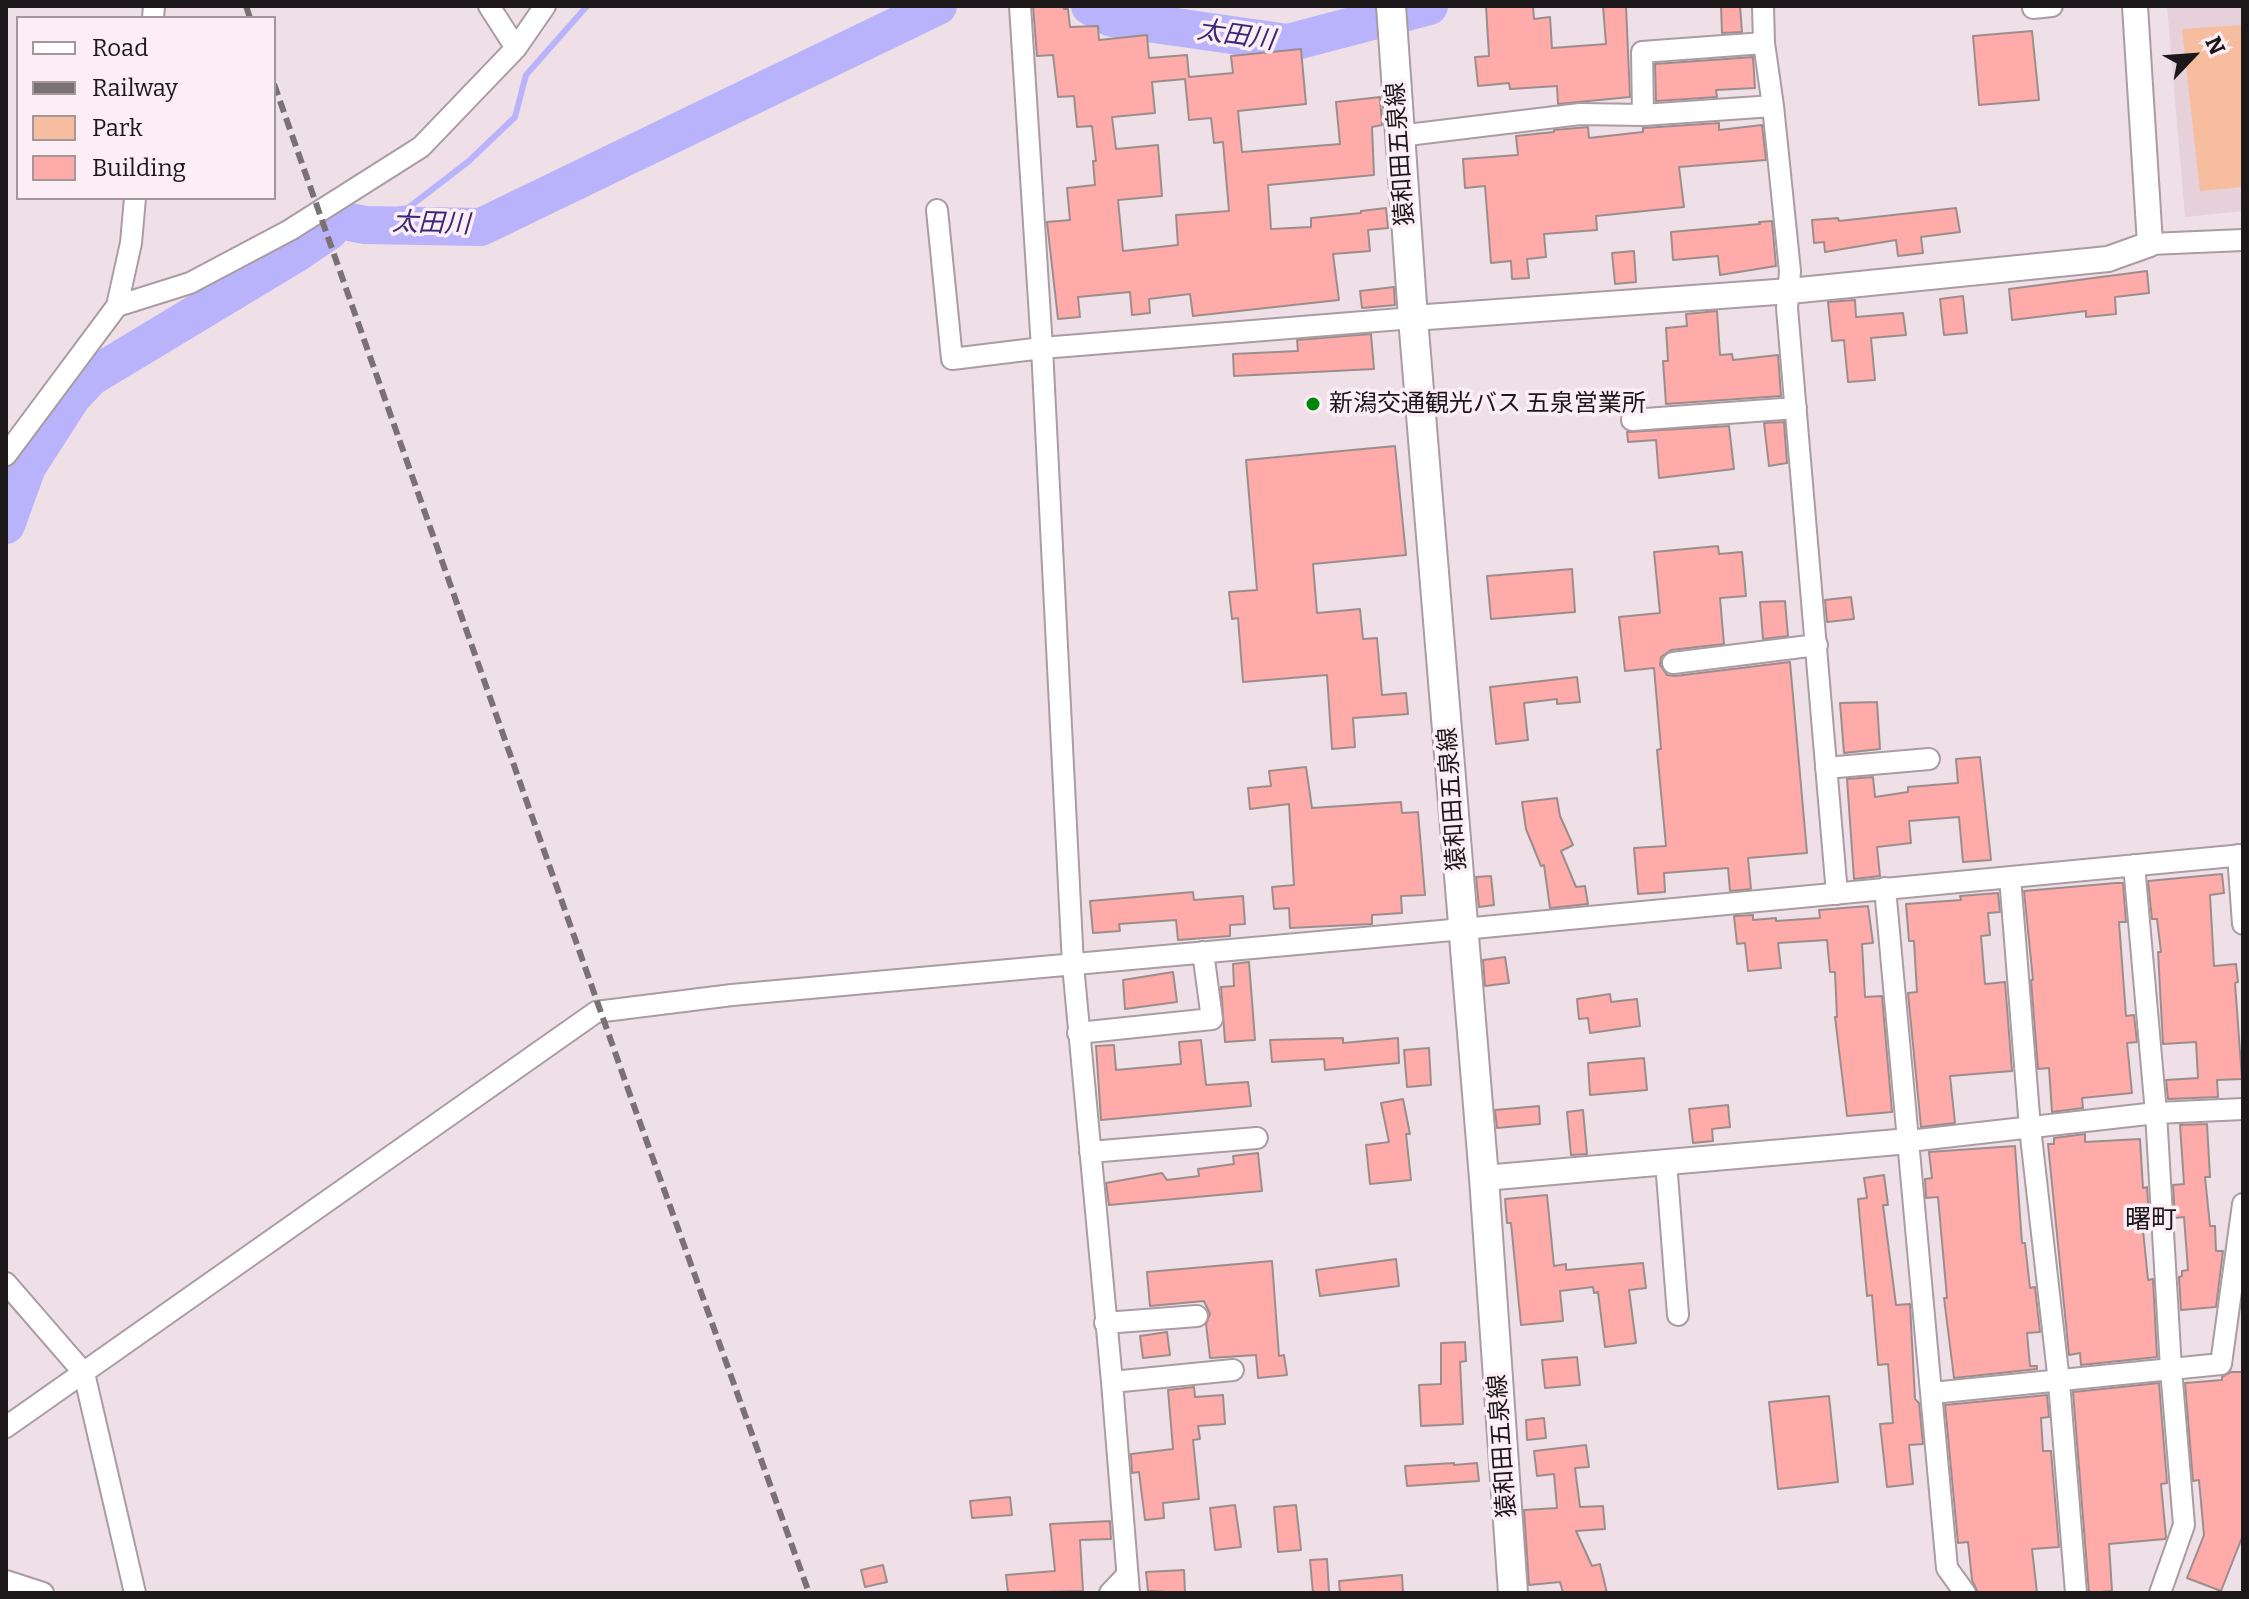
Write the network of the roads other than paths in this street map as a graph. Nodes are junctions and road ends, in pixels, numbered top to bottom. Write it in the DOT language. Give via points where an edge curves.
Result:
graph roads {
  1 [pos="489,6"];
  2 [pos="545,6"];
  3 [pos="1020,6"];
  4 [pos="1763,6"];
  5 [pos="2135,6"];
  6 [pos="1392,17"];
  7 [pos="1764,43"];
  8 [pos="516,48"];
  9 [pos="1773,106"];
  10 [pos="1643,115"];
  11 [pos="1399,136"];
  12 [pos="135,200"];
  13 [pos="937,210"];
  14 [pos="2243,240"];
  15 [pos="2150,244"];
  16 [pos="1790,291"];
  17 [pos="117,306"];
  18 [pos="1413,318"];
  19 [pos="1042,348"];
  20 [pos="1796,408"];
  21 [pos="1632,420"];
  22 [pos="6,455"];
  23 [pos="1817,645"];
  24 [pos="1673,663"];
  25 [pos="1929,759"];
  26 [pos="1826,768"];
  27 [pos="2241,855"];
  28 [pos="2134,865"];
  29 [pos="2010,877"];
  30 [pos="1885,888"];
  31 [pos="1837,894"];
  32 [pos="2243,924"];
  33 [pos="1463,929"];
  34 [pos="1203,952"];
  35 [pos="1073,965"];
  36 [pos="1078,1033"];
  37 [pos="2243,1109"];
  38 [pos="2156,1113"];
  39 [pos="2030,1128"];
  40 [pos="1257,1138"];
  41 [pos="1909,1141"];
  42 [pos="1090,1152"];
  43 [pos="1666,1162"];
  44 [pos="1484,1178"];
  45 [pos="2243,1204"];
  46 [pos="6,1283"];
  47 [pos="1678,1315"];
  48 [pos="1197,1316"];
  49 [pos="1105,1323"];
  50 [pos="2171,1369"];
  51 [pos="1233,1370"];
  52 [pos="84,1373"];
  53 [pos="1112,1382"];
  54 [pos="2059,1382"];
  55 [pos="1932,1393"];
  56 [pos="6,1427"];
  57 [pos="6,1581"];
  58 [pos="1128,1584"];
  59 [pos="43,1593"];
  60 [pos="135,1593"];
  61 [pos="1110,1593"];
  62 [pos="1513,1593"];
  63 [pos="1965,1593"];
  64 [pos="2076,1593"];
  65 [pos="2160,1593"];
  1 -- 8 [label="street"];
  2 -- 8 [label="street"];
  3 -- 19 [label="street"];
  4 -- 7 [label="street"];
  5 -- 15 [label="street"];
  6 -- 11 [label="main road, 猿和田五泉線"];
  7 -- 9 [label="street"];
  7 -- 10 [label="street" via="1642,52"];
  8 -- 17 [label="street" via="421,147 290,230 190,283"];
  9 -- 10 [label="street"];
  9 -- 16 [label="street"];
  10 -- 11 [label="street" via="1580,114"];
  11 -- 18 [label="main road, 猿和田五泉線"];
  12 -- 17 [label="street"];
  13 -- 19 [label="street" via="952,359"];
  14 -- 15 [label="street"];
  15 -- 16 [label="street" via="2108,259"];
  16 -- 18 [label="street"];
  16 -- 20 [label="street"];
  17 -- 22 [label="street"];
  18 -- 19 [label="street"];
  18 -- 33 [label="main road, 猿和田五泉線"];
  19 -- 35 [label="street"];
  20 -- 21 [label="street"];
  20 -- 23 [label="street"];
  23 -- 24 [label="street"];
  23 -- 26 [label="street"];
  25 -- 26 [label="street"];
  26 -- 31 [label="street"];
  27 -- 28 [label="street"];
  27 -- 32 [label="street"];
  28 -- 29 [label="street"];
  28 -- 38 [label="street"];
  29 -- 30 [label="street"];
  29 -- 39 [label="street"];
  30 -- 31 [label="street"];
  30 -- 41 [label="street"];
  31 -- 33 [label="street"];
  33 -- 34 [label="street"];
  33 -- 44 [label="main road, 猿和田五泉線"];
  34 -- 35 [label="street"];
  34 -- 36 [label="street" via="1212,1019"];
  35 -- 36 [label="street"];
  35 -- 52 [label="street" via="596,1012"];
  36 -- 42 [label="street"];
  37 -- 38 [label="street"];
  38 -- 39 [label="street"];
  38 -- 50 [label="street"];
  39 -- 41 [label="street"];
  39 -- 54 [label="street"];
  40 -- 42 [label="street"];
  41 -- 43 [label="street"];
  41 -- 55 [label="street"];
  42 -- 49 [label="street"];
  43 -- 44 [label="street"];
  43 -- 47 [label="street"];
  44 -- 62 [label="main road, 猿和田五泉線"];
  45 -- 50 [label="street" via="2221,1364"];
  46 -- 52 [label="street"];
  48 -- 49 [label="street"];
  49 -- 53 [label="street"];
  50 -- 54 [label="street"];
  50 -- 65 [label="street" via="2184,1525"];
  51 -- 53 [label="street"];
  52 -- 56 [label="street"];
  52 -- 60 [label="street"];
  53 -- 58 [label="street"];
  54 -- 55 [label="street"];
  54 -- 64 [label="street"];
  55 -- 63 [label="street" via="1947,1568"];
  57 -- 59 [label="street"];
  58 -- 61 [label="street"];
}
